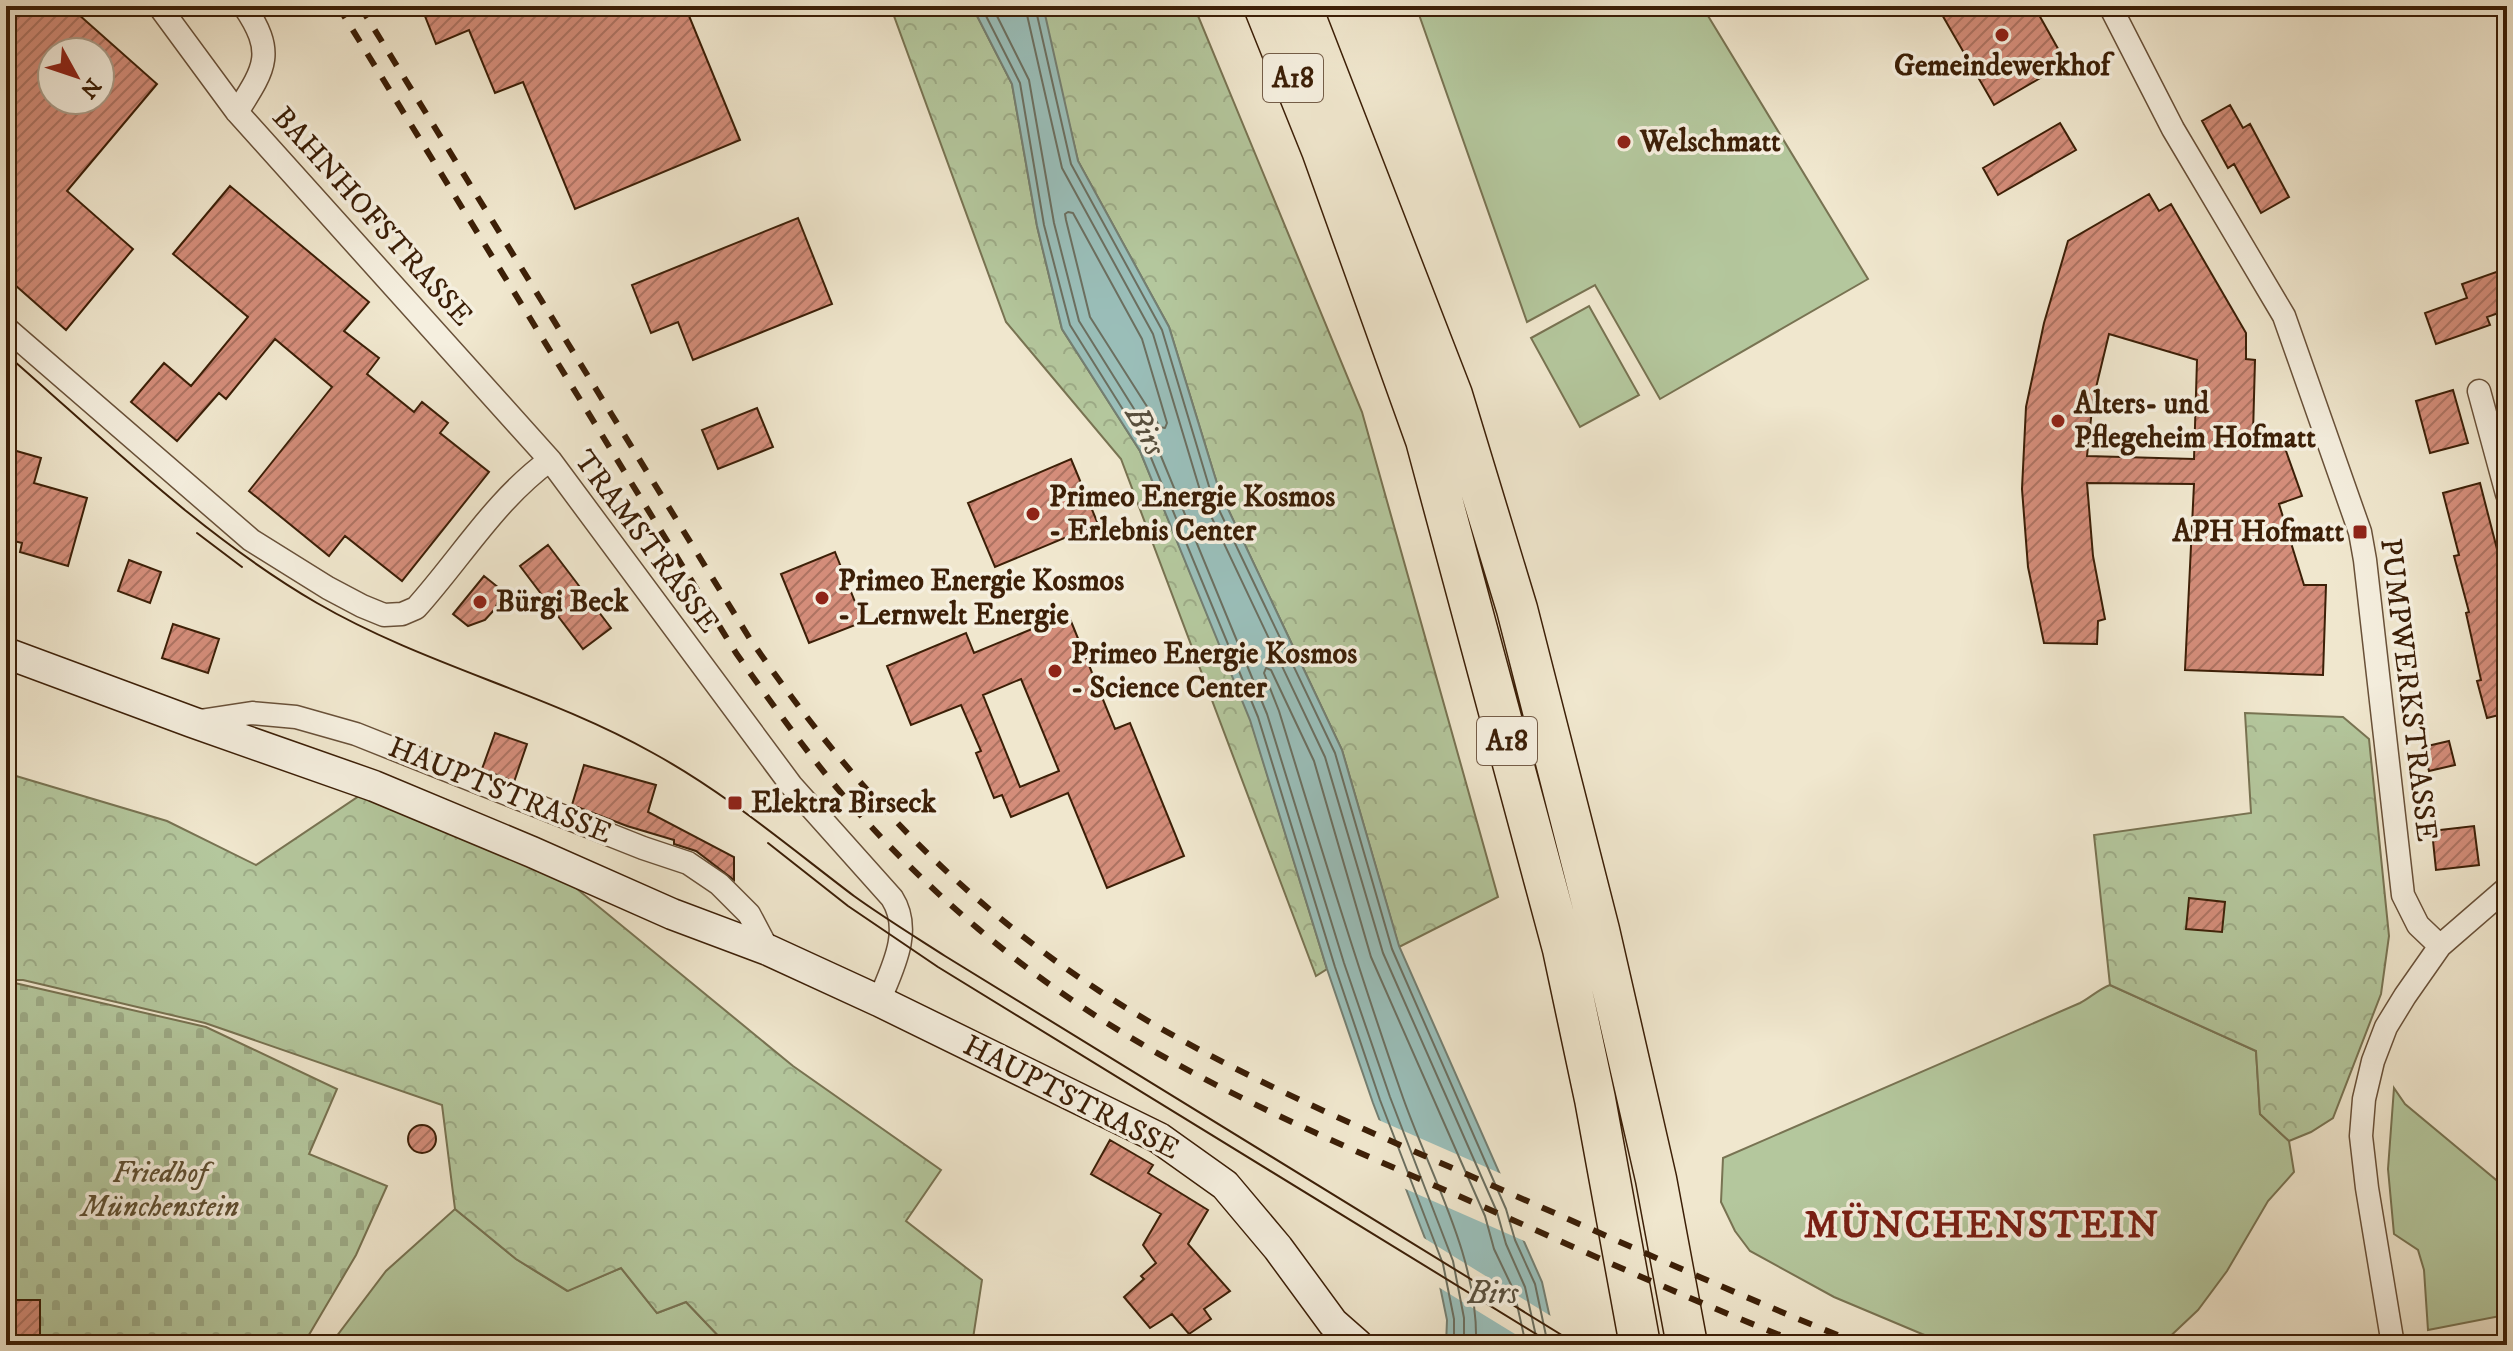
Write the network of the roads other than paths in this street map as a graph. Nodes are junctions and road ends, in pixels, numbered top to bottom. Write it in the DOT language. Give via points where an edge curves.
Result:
graph roads {
  1 [pos="159,6"];
  2 [pos="244,6"];
  3 [pos="1264,6"];
  4 [pos="1301,6"];
  5 [pos="2110,6"];
  6 [pos="237,112"];
  7 [pos="6,328"];
  8 [pos="2479,391"];
  9 [pos="550,460"];
  10 [pos="2507,494"];
  11 [pos="6,653"];
  12 [pos="192,722"];
  13 [pos="2507,888"];
  14 [pos="2440,946"];
  15 [pos="768,950"];
  16 [pos="879,1001"];
  17 [pos="1358,1345"];
  18 [pos="1640,1345"];
  19 [pos="1687,1345"];
  20 [pos="2393,1345"];
  1 -- 6 [label="street, BAHNHOFSTRASSE"];
  2 -- 6 [label="street" via="263,37 264,61"];
  3 -- 18 [label="highway, A18" via="1426,440 1563,949"];
  4 -- 19 [label="highway, A18" via="1452,395 1517,609 1599,930 1656,1179"];
  5 -- 14 [label="street, PUMPWERKSTRASSE" via="2173,129 2284,316 2304,368 2360,532 2403,895 2418,925"];
  6 -- 9 [label="street, BAHNHOFSTRASSE"];
  7 -- 9 [label="street, TRAMSTRASSE" via="251,540 384,615 416,608 500,504"];
  8 -- 10 [label="street"];
  9 -- 16 [label="street, TRAMSTRASSE" via="791,785 898,907 900,943"];
  11 -- 12 [label="main road, HAUPTSTRASSE"];
  12 -- 15 [label="main road, HAUPTSTRASSE" via="374,786"];
  12 -- 15 [label="street, HAUPTSTRASSE" via="252,713 296,717 688,863 749,914"];
  13 -- 14 [label="street"];
  14 -- 20 [label="street" via="2386,1027 2364,1099 2363,1149"];
  15 -- 16 [label="main road, HAUPTSTRASSE"];
  16 -- 17 [label="main road, HAUPTSTRASSE" via="1159,1138 1225,1185 1333,1323"];
}
